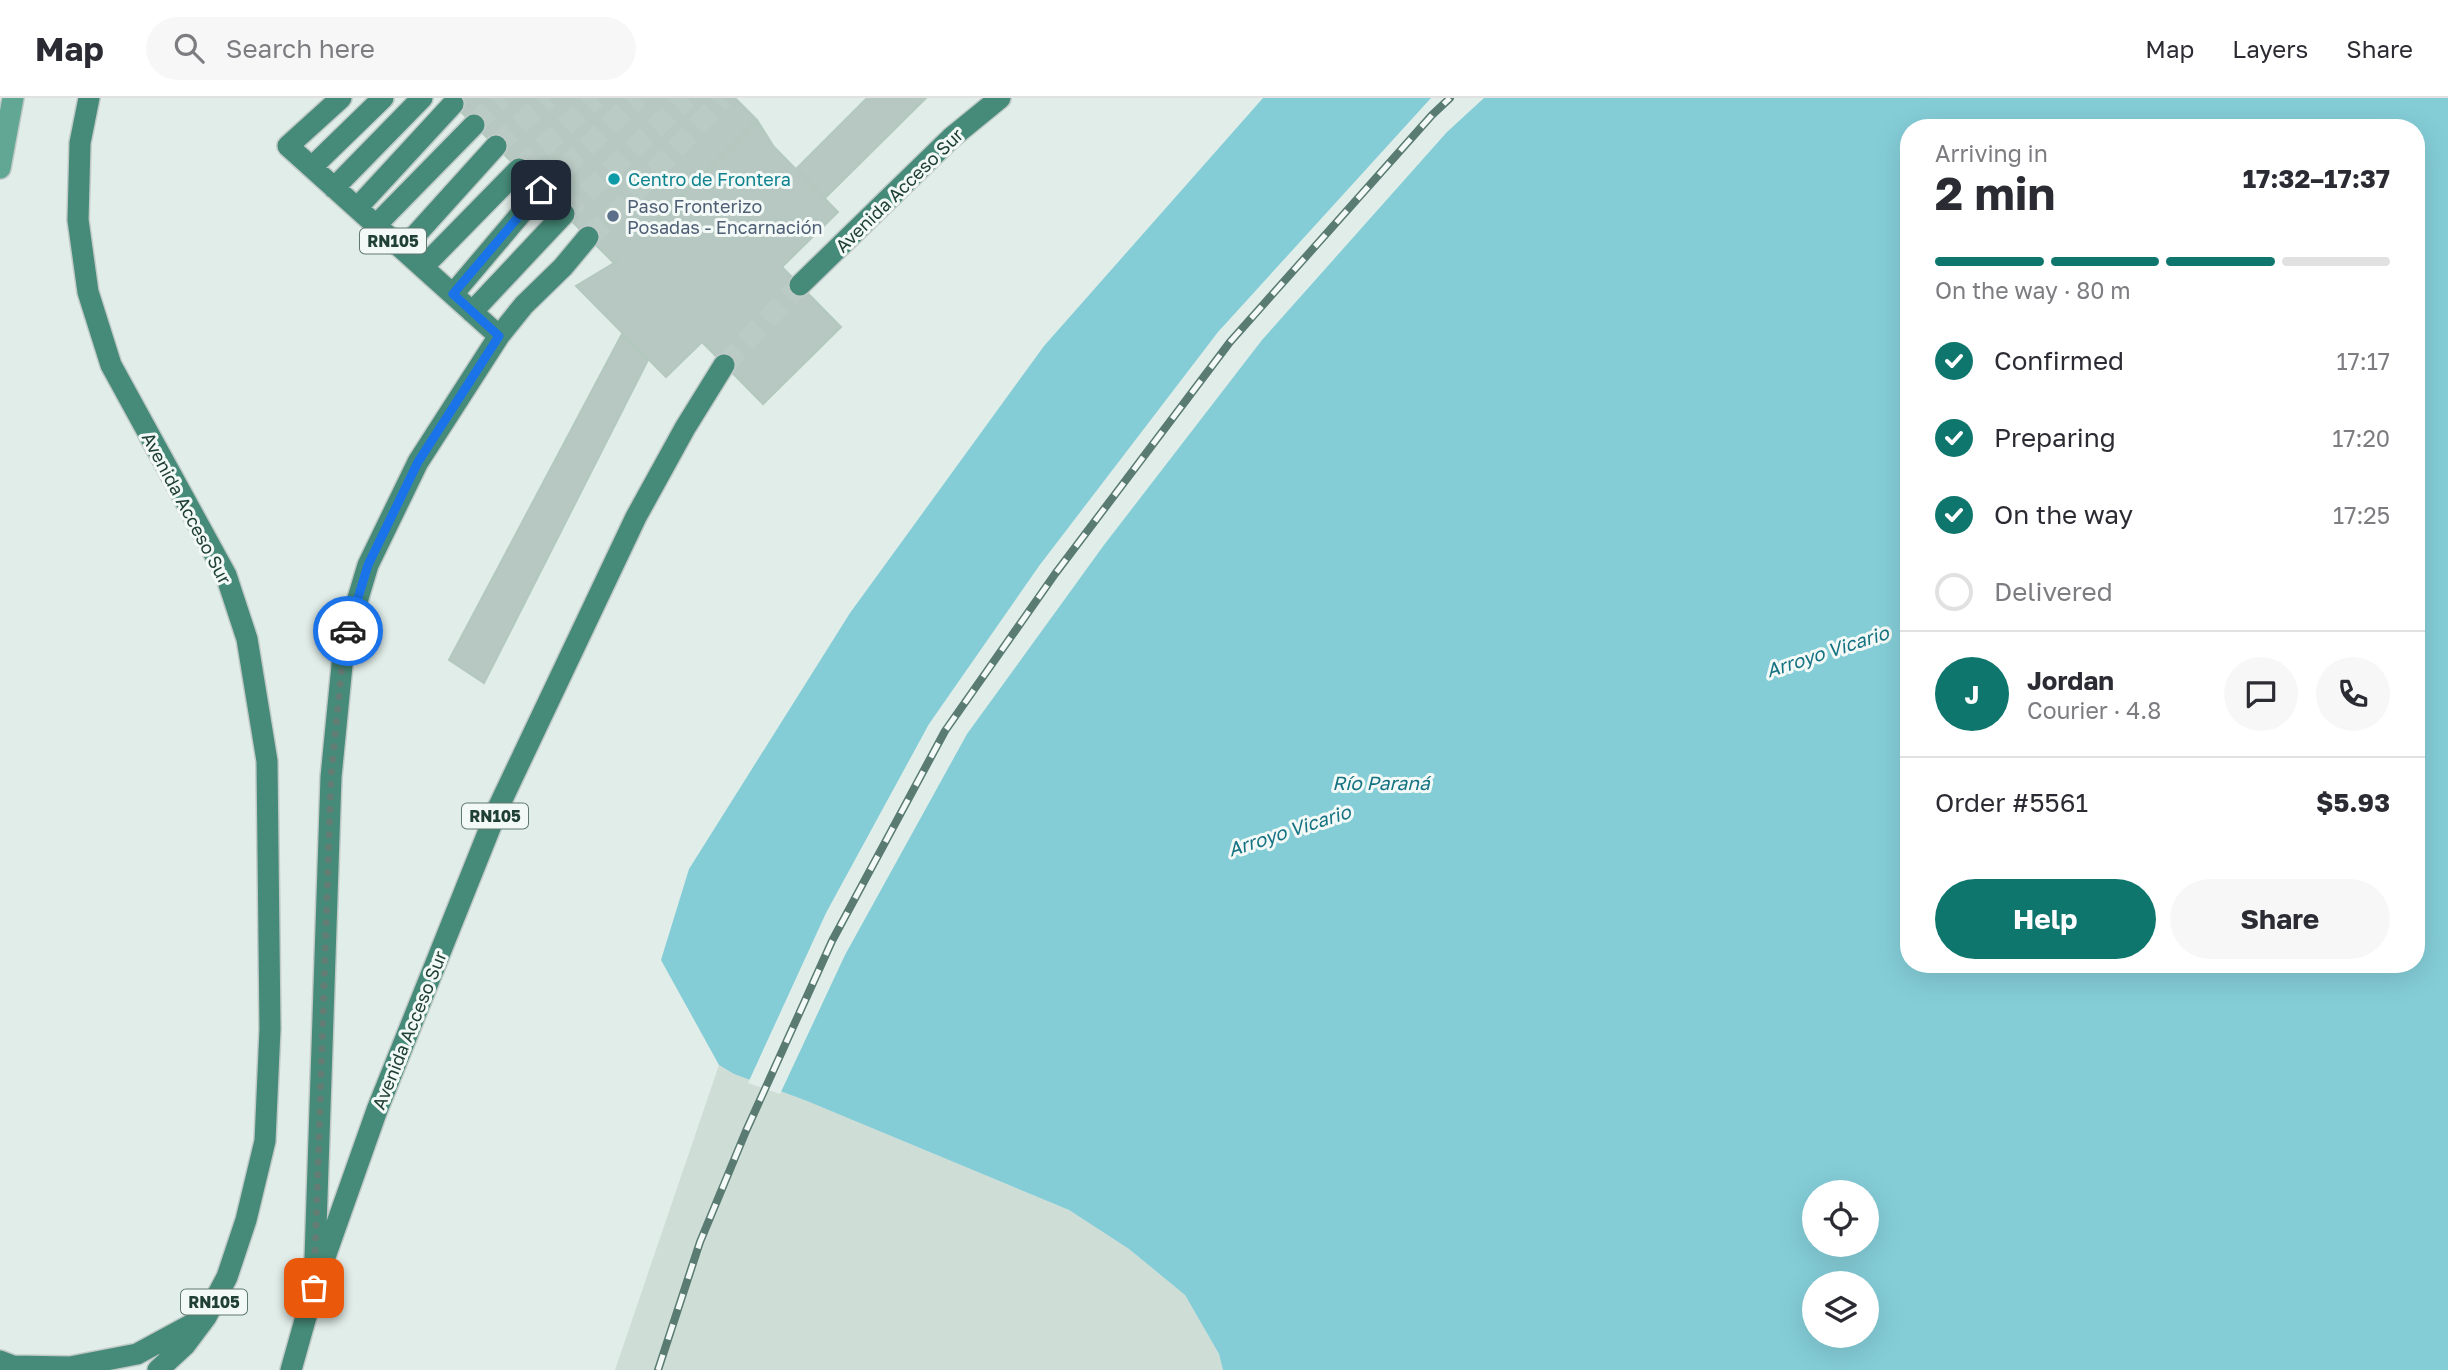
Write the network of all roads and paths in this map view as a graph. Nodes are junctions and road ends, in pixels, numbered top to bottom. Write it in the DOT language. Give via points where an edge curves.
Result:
graph roads {
  1 [pos="13,98"];
  2 [pos="89,98"];
  3 [pos="341,98"];
  4 [pos="383,98"];
  5 [pos="422,98"];
  6 [pos="1000,98"];
  7 [pos="453,104"];
  8 [pos="474,125"];
  9 [pos="495,146"];
  10 [pos="312,167"];
  11 [pos="0,168"];
  12 [pos="519,169"];
  13 [pos="334,188"];
  14 [pos="541,190"];
  15 [pos="357,208"];
  16 [pos="564,214"];
  17 [pos="376,225"];
  18 [pos="588,237"];
  19 [pos="403,249"];
  20 [pos="424,268"];
  21 [pos="800,285"];
  22 [pos="453,294"];
  23 [pos="472,312"];
  24 [pos="499,336"];
  25 [pos="724,365"];
  26 [pos="314,1288"];
  27 [pos="206,1317"];
  28 [pos="0,1361"];
  29 [pos="158,1370"];
  30 [pos="291,1370"];
  1 -- 11 [label="main road"];
  2 -- 27 [label="highway, Avenida Acceso Sur / RN105" via="80,143 78,219 88,292 111,365 226,575 247,639 265,748 270,1029 265,1141 227,1277"];
  3 -- 10 [label="highway, RN105" via="288,146"];
  4 -- 10 [label="highway"];
  5 -- 13 [label="highway"];
  6 -- 21 [label="highway, Avenida Acceso Sur" via="951,138"];
  7 -- 15 [label="highway, RN105"];
  8 -- 17 [label="highway, RN105"];
  9 -- 19 [label="highway, RN105"];
  10 -- 13 [label="highway, RN105"];
  12 -- 20 [label="highway, RN105"];
  13 -- 15 [label="highway, RN105"];
  14 -- 22 [label="highway"];
  15 -- 17 [label="highway, RN105"];
  16 -- 23 [label="highway"];
  17 -- 19 [label="highway, RN105"];
  18 -- 24 [label="highway, Avenida Acceso Sur / RN105"];
  19 -- 20 [label="highway, RN105"];
  20 -- 22 [label="highway, RN105"];
  22 -- 23 [label="highway, RN105"];
  23 -- 24 [label="highway, RN105"];
  24 -- 26 [label="highway, Avenida Acceso Sur / RN105" via="418,462 368,565 344,645 331,777"];
  25 -- 26 [label="highway, Avenida Acceso Sur / RN105" via="636,517 498,808 377,1110"];
  26 -- 30 [label="highway, Avenida Acceso Sur / RN105"];
  27 -- 28 [label="highway, RN105" via="137,1354 70,1367 13,1366"];
  27 -- 29 [label="highway, RN105"];
}
